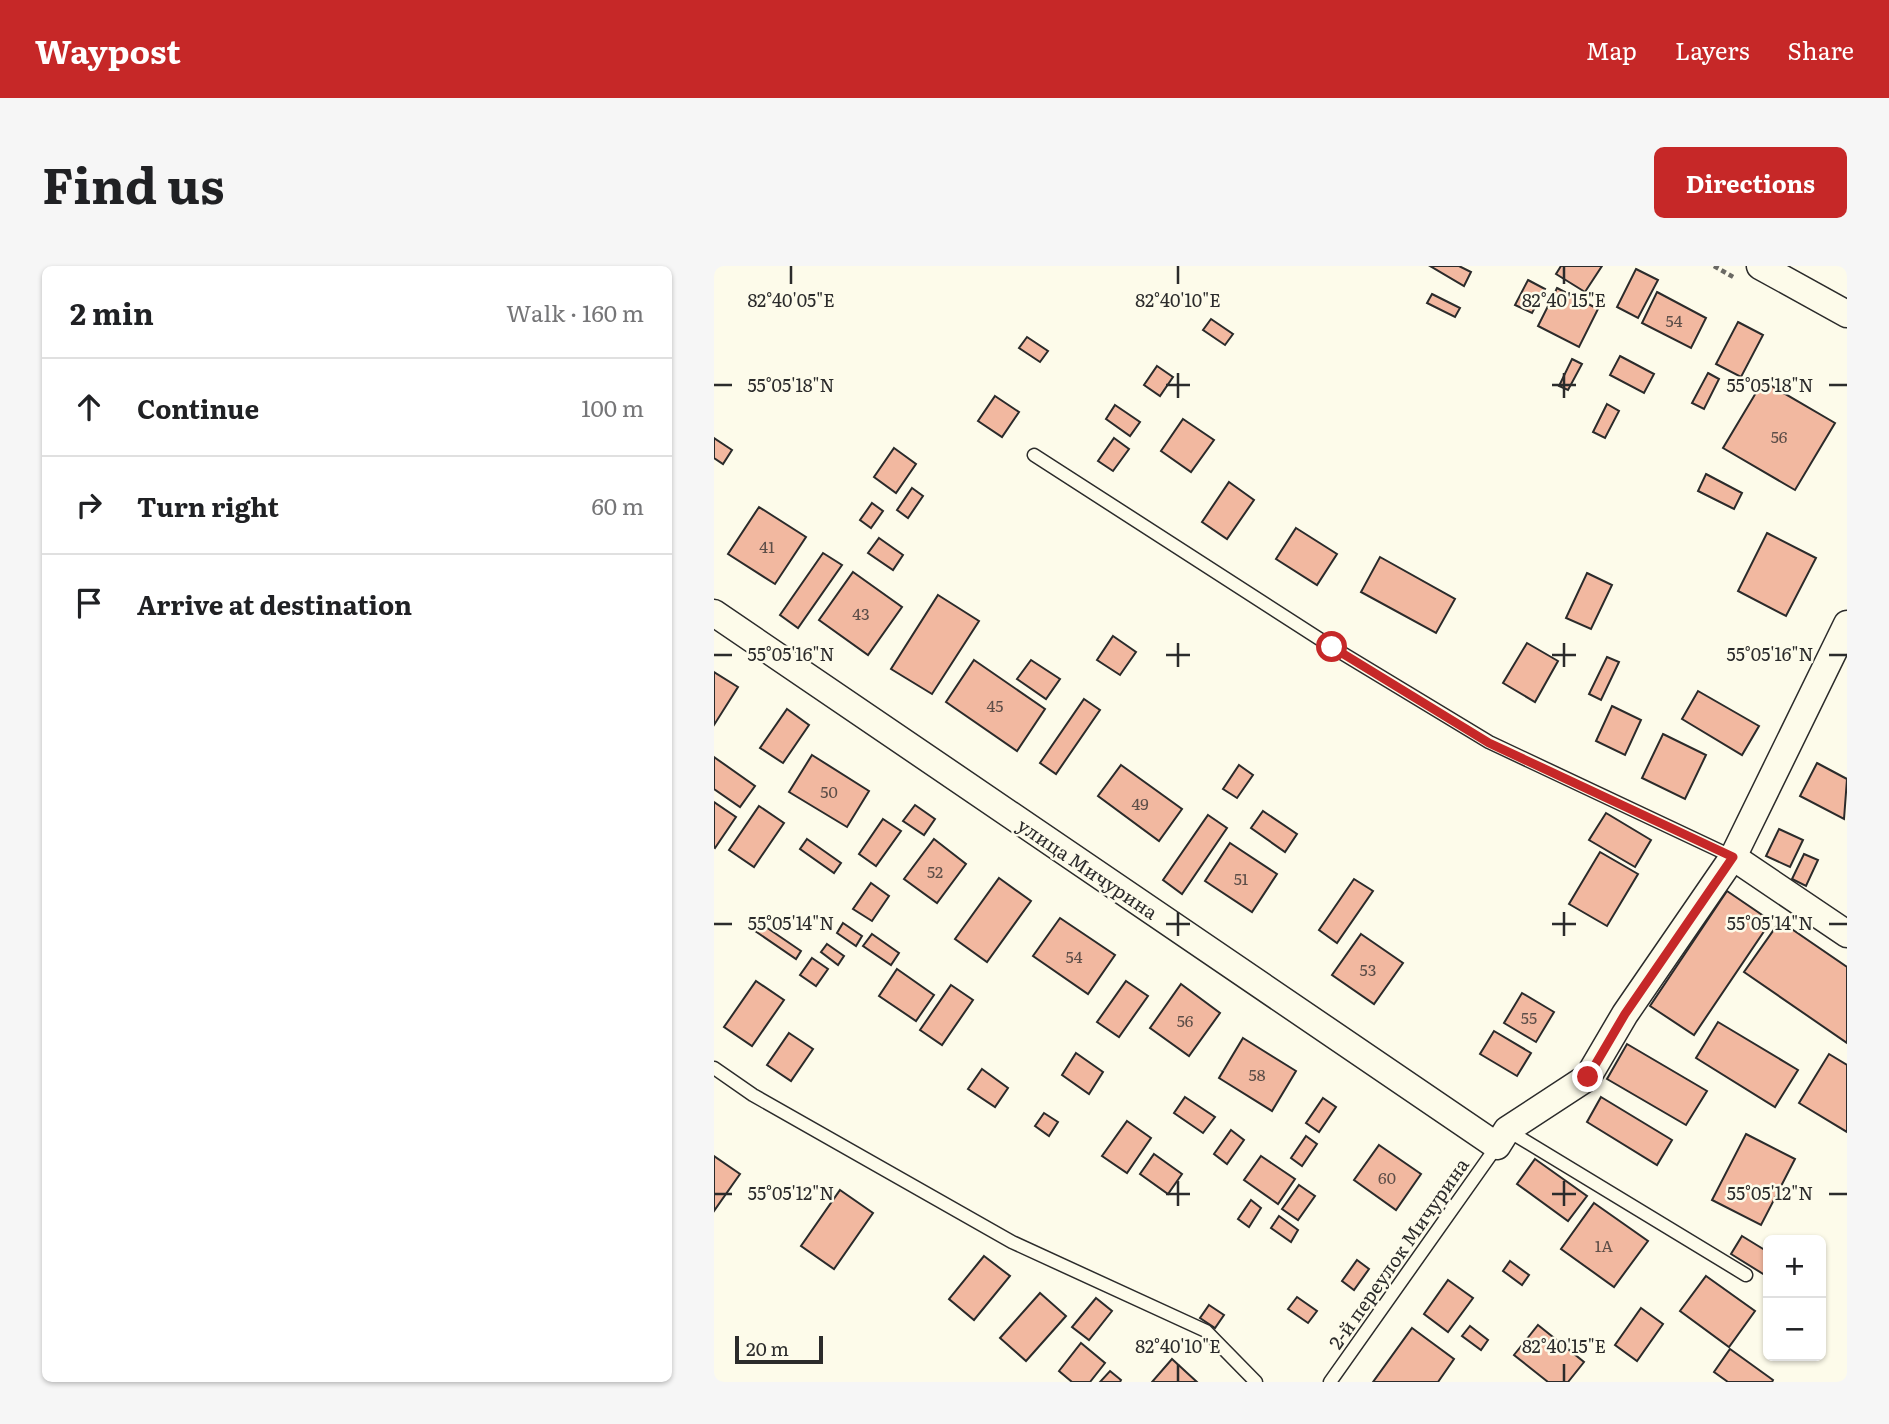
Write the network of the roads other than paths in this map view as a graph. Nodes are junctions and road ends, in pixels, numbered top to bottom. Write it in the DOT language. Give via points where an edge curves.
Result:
graph roads {
  1 [pos="1760,266"];
  2 [pos="1847,314"];
  3 [pos="1034,455"];
  4 [pos="714,613"];
  5 [pos="1847,624"];
  6 [pos="1733,857"];
  7 [pos="1847,934"];
  8 [pos="714,1068"];
  9 [pos="1502,1138"];
  10 [pos="1746,1275"];
  11 [pos="1256,1382"];
  12 [pos="1330,1382"];
  1 -- 2 [label="street"];
  3 -- 6 [label="lane" via="1489,743"];
  4 -- 9 [label="street, улица Мичурина"];
  5 -- 6 [label="street"];
  6 -- 7 [label="street"];
  6 -- 9 [label="street" via="1625,1014 1588,1077"];
  8 -- 11 [label="lane" via="753,1095 1012,1241 1206,1331"];
  9 -- 10 [label="lane"];
  9 -- 12 [label="lane, 2-й переулок Мичурина"];
}
